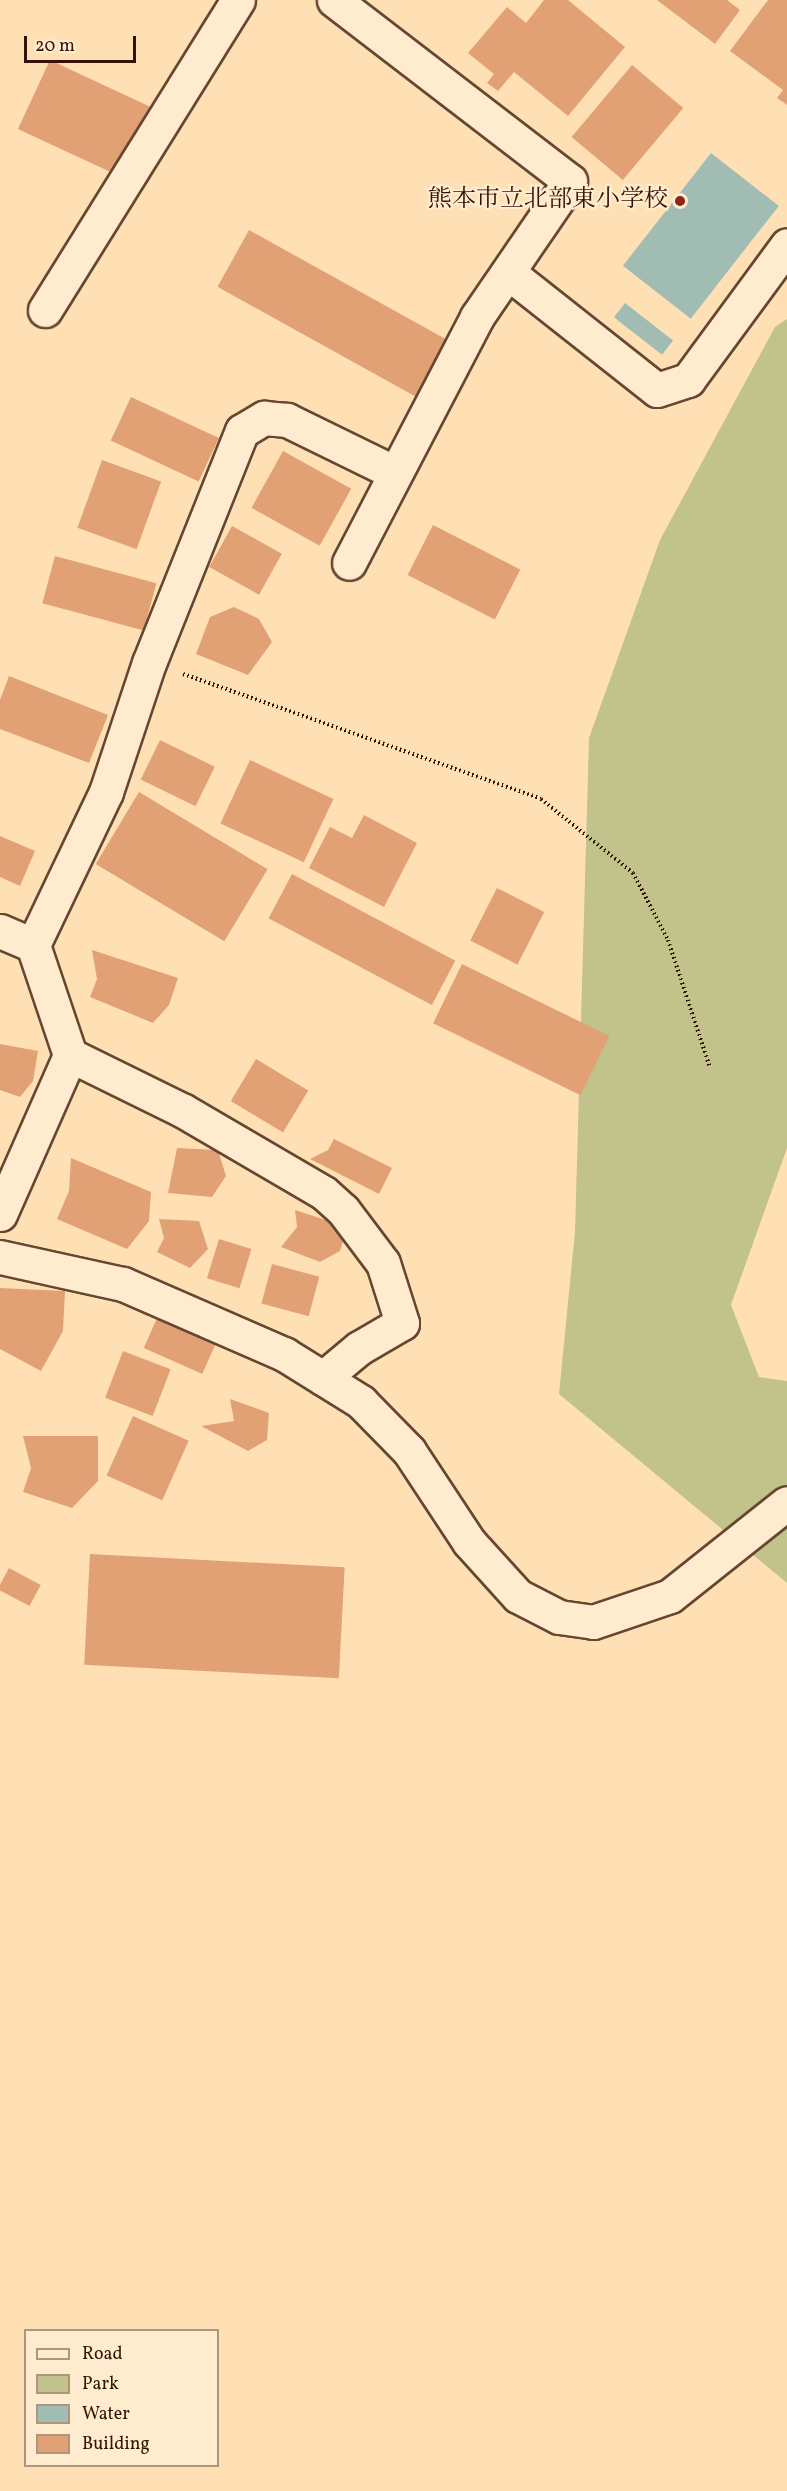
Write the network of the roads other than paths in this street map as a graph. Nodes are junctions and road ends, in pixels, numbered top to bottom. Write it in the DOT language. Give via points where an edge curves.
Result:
graph roads {
  1 [pos="238,0"];
  2 [pos="334,0"];
  3 [pos="787,245"];
  4 [pos="510,274"];
  5 [pos="45,310"];
  6 [pos="395,473"];
  7 [pos="349,563"];
  8 [pos="0,931"];
  9 [pos="33,945"];
  10 [pos="70,1055"];
  11 [pos="0,1214"];
  12 [pos="0,1257"];
  13 [pos="323,1378"];
  14 [pos="787,1503"];
  1 -- 5 [label="street"];
  2 -- 4 [label="street" via="570,181"];
  3 -- 4 [label="street" via="688,380 657,390"];
  4 -- 6 [label="street" via="477,317"];
  6 -- 7 [label="street"];
  6 -- 9 [label="street" via="287,420 264,418 242,431 149,663 106,792"];
  8 -- 9 [label="street"];
  9 -- 10 [label="street"];
  10 -- 11 [label="street"];
  10 -- 13 [label="street" via="182,1110 324,1193 343,1210 383,1263 402,1323 358,1348"];
  12 -- 13 [label="street" via="123,1284 284,1354"];
  13 -- 14 [label="street" via="361,1402 410,1450 469,1542 518,1596 559,1617 593,1622 670,1596"];
}
